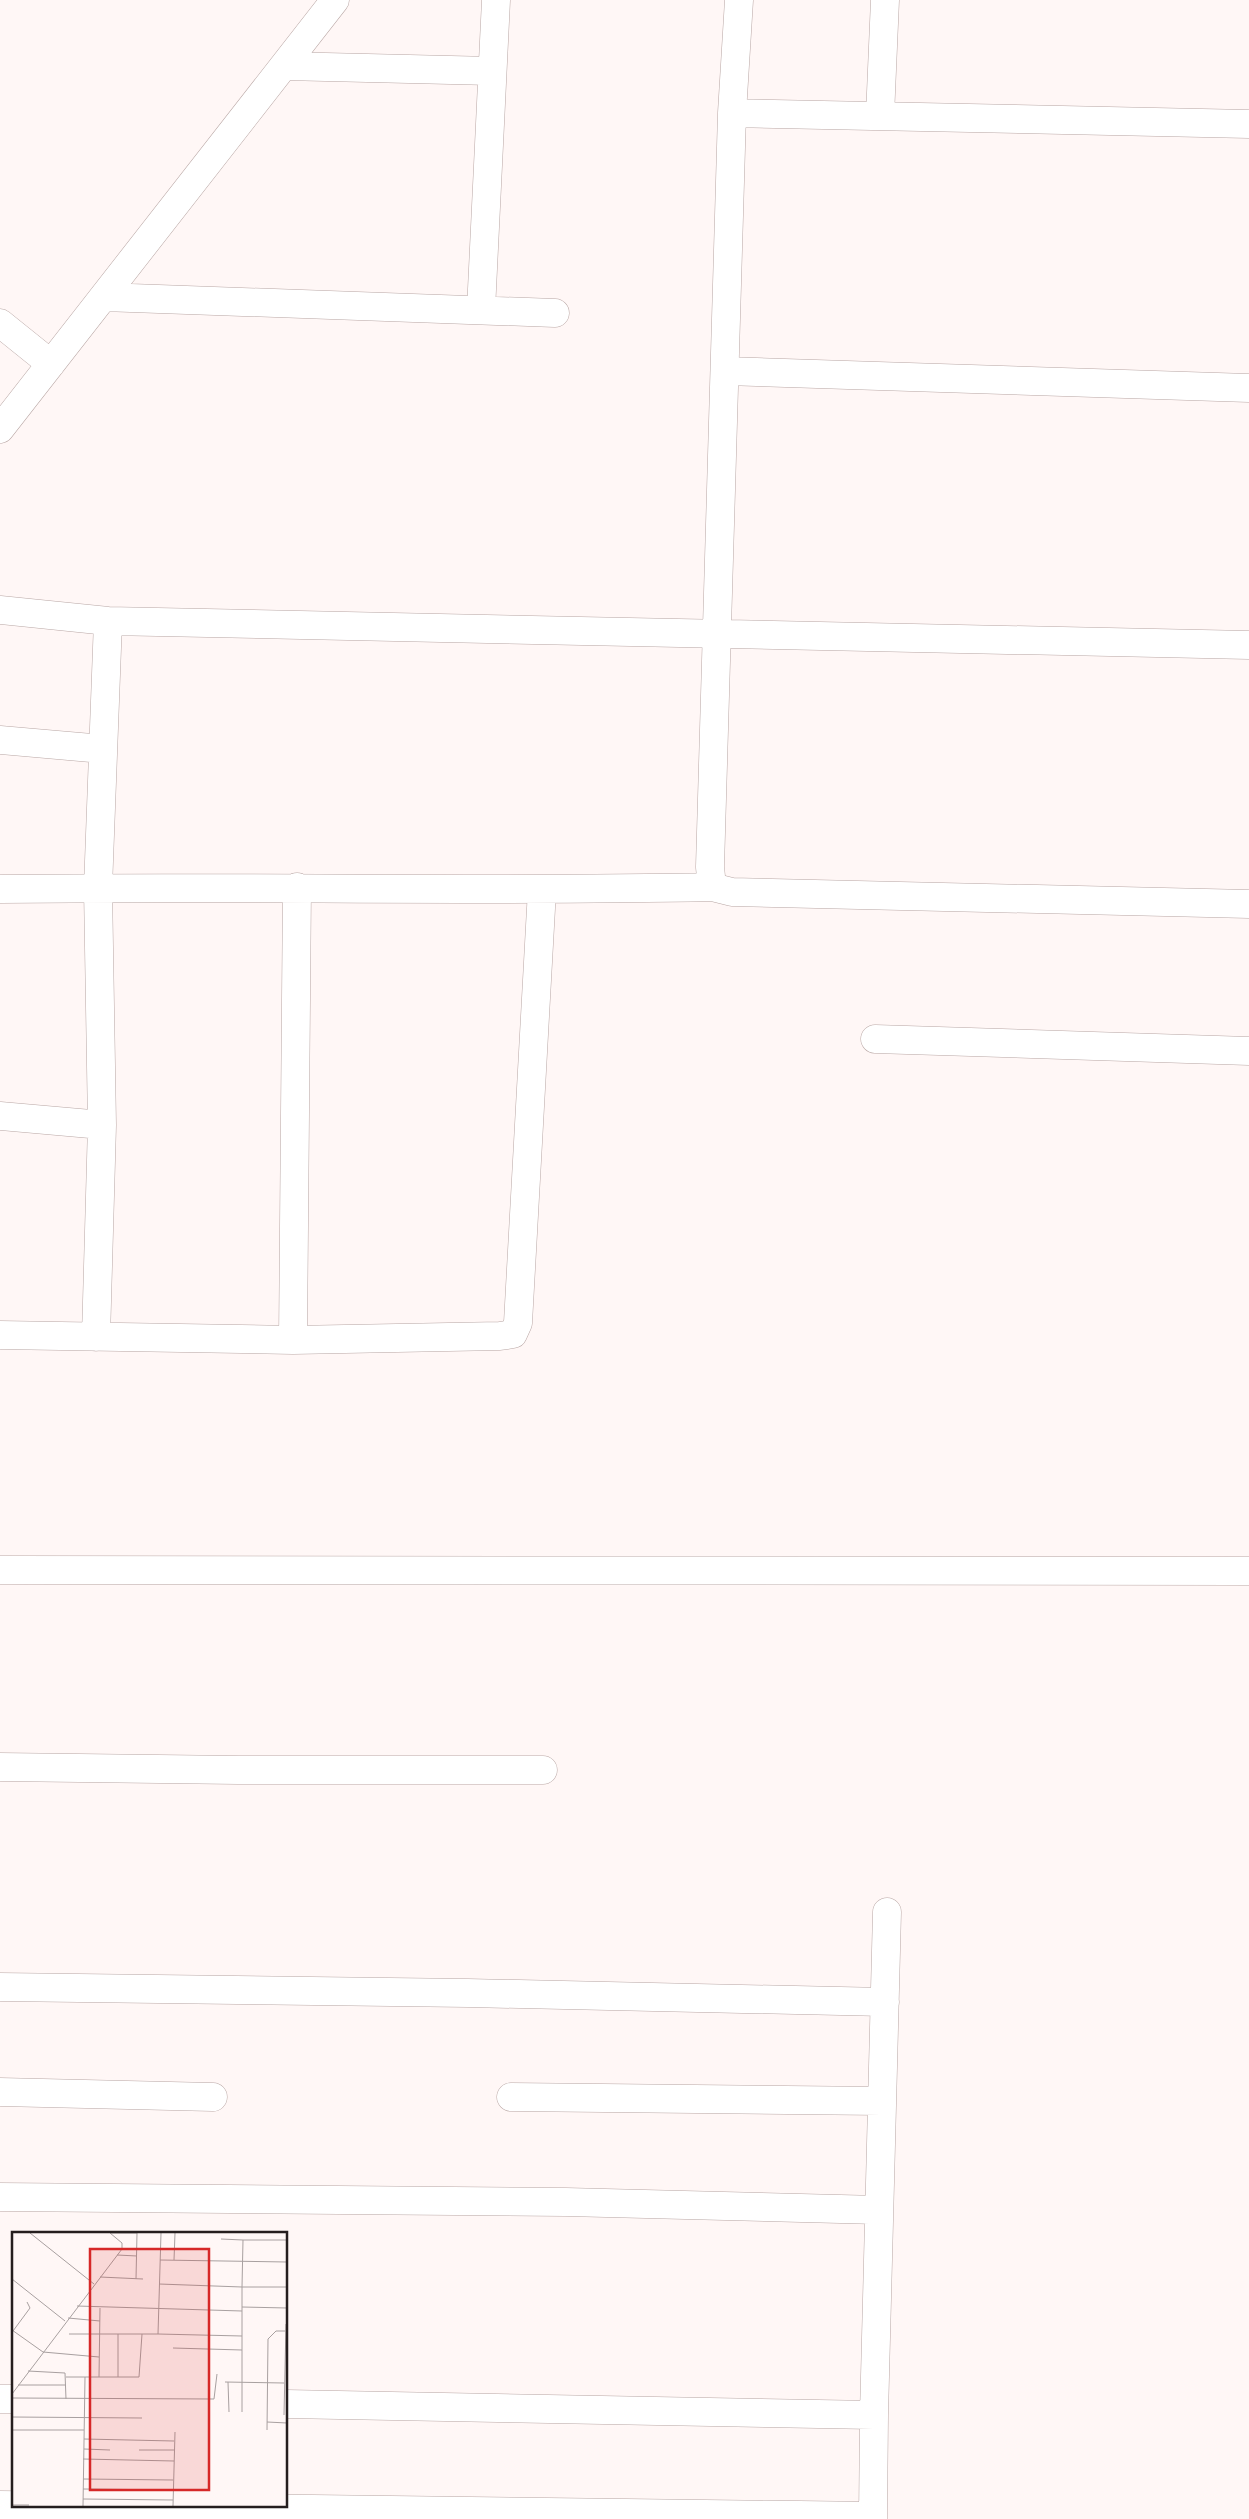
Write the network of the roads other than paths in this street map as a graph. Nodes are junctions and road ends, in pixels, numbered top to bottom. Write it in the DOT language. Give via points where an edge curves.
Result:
graph roads {
  1 [pos="336,0"];
  2 [pos="496,0"];
  3 [pos="738,0"];
  4 [pos="886,0"];
  5 [pos="284,66"];
  6 [pos="492,71"];
  7 [pos="732,112"];
  8 [pos="880,116"];
  9 [pos="1249,124"];
  10 [pos="104,297"];
  11 [pos="481,310"];
  12 [pos="555,313"];
  13 [pos="0,323"];
  14 [pos="51,364"];
  15 [pos="726,371"];
  16 [pos="1249,388"];
  17 [pos="0,429"];
  18 [pos="0,610"];
  19 [pos="108,621"];
  20 [pos="715,635"];
  21 [pos="1249,645"];
  22 [pos="0,740"];
  23 [pos="104,748"];
  24 [pos="296,887"];
  25 [pos="712,887"];
  26 [pos="98,888"];
  27 [pos="0,889"];
  28 [pos="542,890"];
  29 [pos="1249,904"];
  30 [pos="875,1039"];
  31 [pos="1249,1051"];
  32 [pos="0,1116"];
  33 [pos="102,1125"];
  34 [pos="0,1336"];
  35 [pos="96,1337"];
  36 [pos="293,1340"];
  37 [pos="0,1570"];
  38 [pos="1249,1571"];
  39 [pos="0,1767"];
  40 [pos="543,1770"];
  41 [pos="887,1912"];
  42 [pos="0,1987"];
  43 [pos="885,2002"];
  44 [pos="0,2092"];
  45 [pos="214,2097"];
  46 [pos="512,2097"];
  47 [pos="882,2101"];
  48 [pos="0,2197"];
  49 [pos="879,2210"];
  50 [pos="288,2404"];
  51 [pos="874,2415"];
  52 [pos="73,2506"];
  53 [pos="873,2517"];
  1 -- 5 [label="street"];
  2 -- 6 [label="street"];
  3 -- 7 [label="street"];
  4 -- 8 [label="street"];
  5 -- 6 [label="street"];
  5 -- 10 [label="street"];
  6 -- 11 [label="street"];
  7 -- 8 [label="street"];
  7 -- 15 [label="street"];
  8 -- 9 [label="street"];
  10 -- 11 [label="street"];
  10 -- 14 [label="street"];
  11 -- 12 [label="street"];
  13 -- 14 [label="street"];
  14 -- 17 [label="street"];
  15 -- 16 [label="street"];
  15 -- 20 [label="street"];
  18 -- 19 [label="street"];
  19 -- 20 [label="street"];
  19 -- 23 [label="street"];
  20 -- 21 [label="street"];
  20 -- 25 [label="street"];
  22 -- 23 [label="street"];
  23 -- 26 [label="street"];
  24 -- 26 [label="street"];
  24 -- 28 [label="street"];
  24 -- 36 [label="street"];
  25 -- 28 [label="street"];
  25 -- 29 [label="street" via="732,892"];
  26 -- 27 [label="street"];
  26 -- 33 [label="street"];
  28 -- 36 [label="street" via="518,1323 513,1334"];
  30 -- 31 [label="street"];
  32 -- 33 [label="street"];
  33 -- 35 [label="street"];
  34 -- 35 [label="street"];
  35 -- 36 [label="street"];
  37 -- 38 [label="street"];
  39 -- 40 [label="street"];
  41 -- 43 [label="street"];
  42 -- 43 [label="street"];
  43 -- 47 [label="street"];
  44 -- 45 [label="street"];
  46 -- 47 [label="street"];
  47 -- 49 [label="street"];
  48 -- 49 [label="street" via="566,2202"];
  49 -- 51 [label="street"];
  50 -- 51 [label="street"];
  51 -- 53 [label="street"];
  52 -- 53 [label="street"];
}
